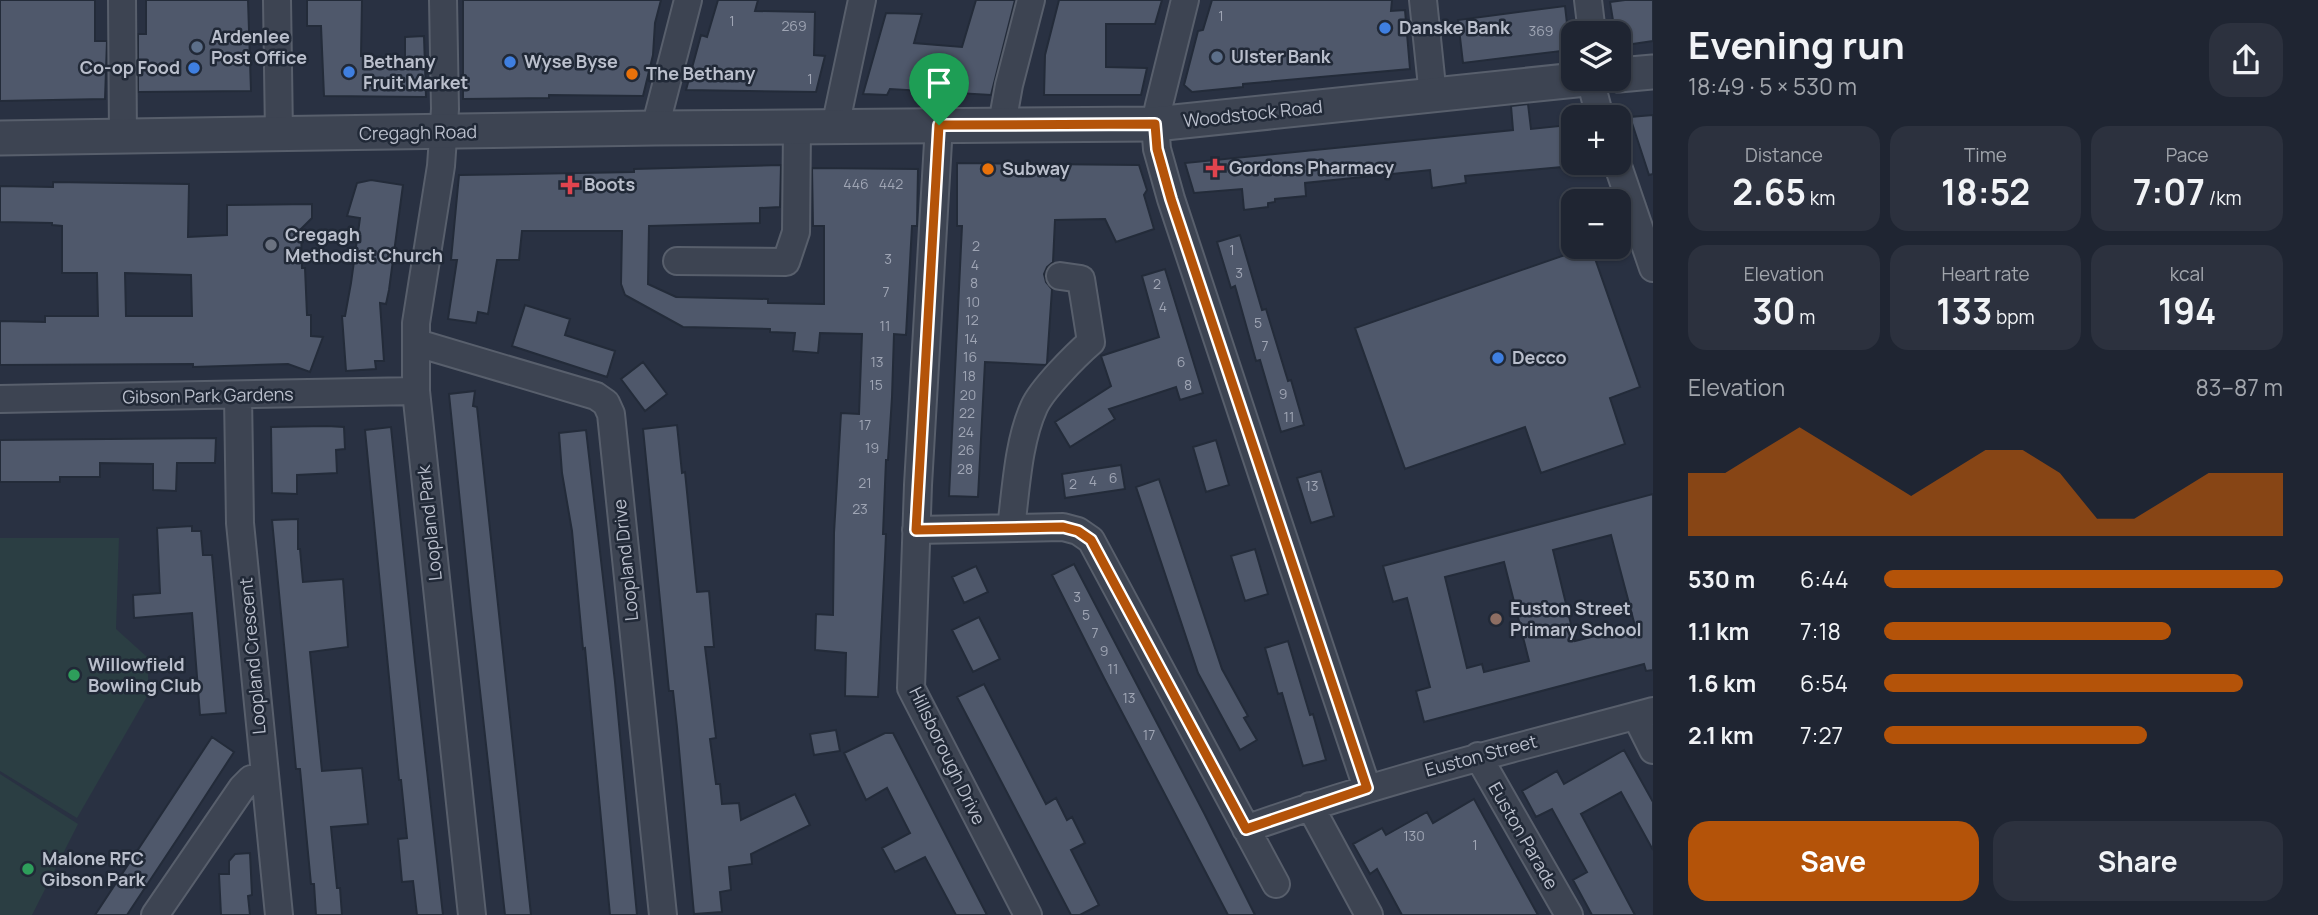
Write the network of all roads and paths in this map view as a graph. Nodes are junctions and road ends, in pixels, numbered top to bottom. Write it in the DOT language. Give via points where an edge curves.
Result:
graph roads {
  1 [pos="122,0"];
  2 [pos="276,0"];
  3 [pos="443,0"];
  4 [pos="688,0"];
  5 [pos="862,0"];
  6 [pos="1031,0"];
  7 [pos="1185,0"];
  8 [pos="1423,0"];
  9 [pos="1587,0"];
  10 [pos="1590,21"];
  11 [pos="1653,72"];
  12 [pos="1631,74"];
  13 [pos="1561,82"];
  14 [pos="1433,96"];
  15 [pos="1002,124"];
  16 [pos="1155,124"];
  17 [pos="939,125"];
  18 [pos="835,127"];
  19 [pos="655,128"];
  20 [pos="797,128"];
  21 [pos="448,133"];
  22 [pos="279,134"];
  23 [pos="123,137"];
  24 [pos="0,138"];
  25 [pos="1620,175"];
  26 [pos="677,261"];
  27 [pos="1653,268"];
  28 [pos="1060,276"];
  29 [pos="417,343"];
  30 [pos="416,391"];
  31 [pos="238,396"];
  32 [pos="0,399"];
  33 [pos="1011,528"];
  34 [pos="916,530"];
  35 [pos="1644,713"];
  36 [pos="1653,750"];
  37 [pos="1478,756"];
  38 [pos="264,776"];
  39 [pos="1367,788"];
  40 [pos="1310,806"];
  41 [pos="1246,829"];
  42 [pos="1276,884"];
  43 [pos="155,915"];
  44 [pos="279,915"];
  45 [pos="472,915"];
  46 [pos="663,915"];
  47 [pos="1028,915"];
  48 [pos="1369,915"];
  49 [pos="1569,915"];
  1 -- 23 [label="street"];
  2 -- 22 [label="street"];
  3 -- 21 [label="street, Loopland Park"];
  4 -- 19 [label="street"];
  5 -- 18 [label="street"];
  6 -- 15 [label="street"];
  7 -- 16 [label="street"];
  8 -- 14 [label="street"];
  9 -- 10 [label="street"];
  11 -- 12 [label="street"];
  13 -- 14 [label="street, Woodstock Road"];
  14 -- 16 [label="street, Woodstock Road"];
  15 -- 16 [label="street, Woodstock Road"];
  15 -- 17 [label="street, Woodstock Road"];
  16 -- 39 [label="street" via="1171,199"];
  17 -- 18 [label="street, Woodstock Road"];
  17 -- 34 [label="street, Hillsborough Drive"];
  18 -- 20 [label="street, Cregagh Road"];
  19 -- 20 [label="street, Cregagh Road"];
  19 -- 21 [label="street, Cregagh Road"];
  20 -- 26 [label="street" via="796,232 786,262"];
  21 -- 22 [label="street, Cregagh Road"];
  21 -- 29 [label="street, Loopland Park" via="416,323"];
  22 -- 23 [label="street, Cregagh Road"];
  23 -- 24 [label="street, Cregagh Road"];
  25 -- 27 [label="street"];
  28 -- 33 [label="street" via="1081,279 1091,342 1035,406 1021,453"];
  29 -- 30 [label="street, Loopland Park"];
  29 -- 46 [label="street, Loopland Drive" via="596,396 611,414"];
  30 -- 31 [label="street, Gibson Park Gardens"];
  30 -- 45 [label="street, Loopland Park"];
  31 -- 32 [label="street, Gibson Park Gardens"];
  31 -- 38 [label="street, Loopland Crescent" via="240,523"];
  33 -- 34 [label="street"];
  33 -- 41 [label="street" via="1063,527 1091,540"];
  34 -- 47 [label="street, Hillsborough Drive" via="911,688"];
  35 -- 36 [label="street"];
  35 -- 37 [label="street, Euston Street"];
  37 -- 39 [label="street, Euston Street"];
  37 -- 49 [label="street, Euston Parade"];
  38 -- 43 [label="street" via="251,779 242,788"];
  38 -- 44 [label="street, Loopland Crescent"];
  39 -- 40 [label="street, Euston Street"];
  40 -- 41 [label="street, Euston Street"];
  40 -- 48 [label="street"];
  41 -- 42 [label="street"];
}
